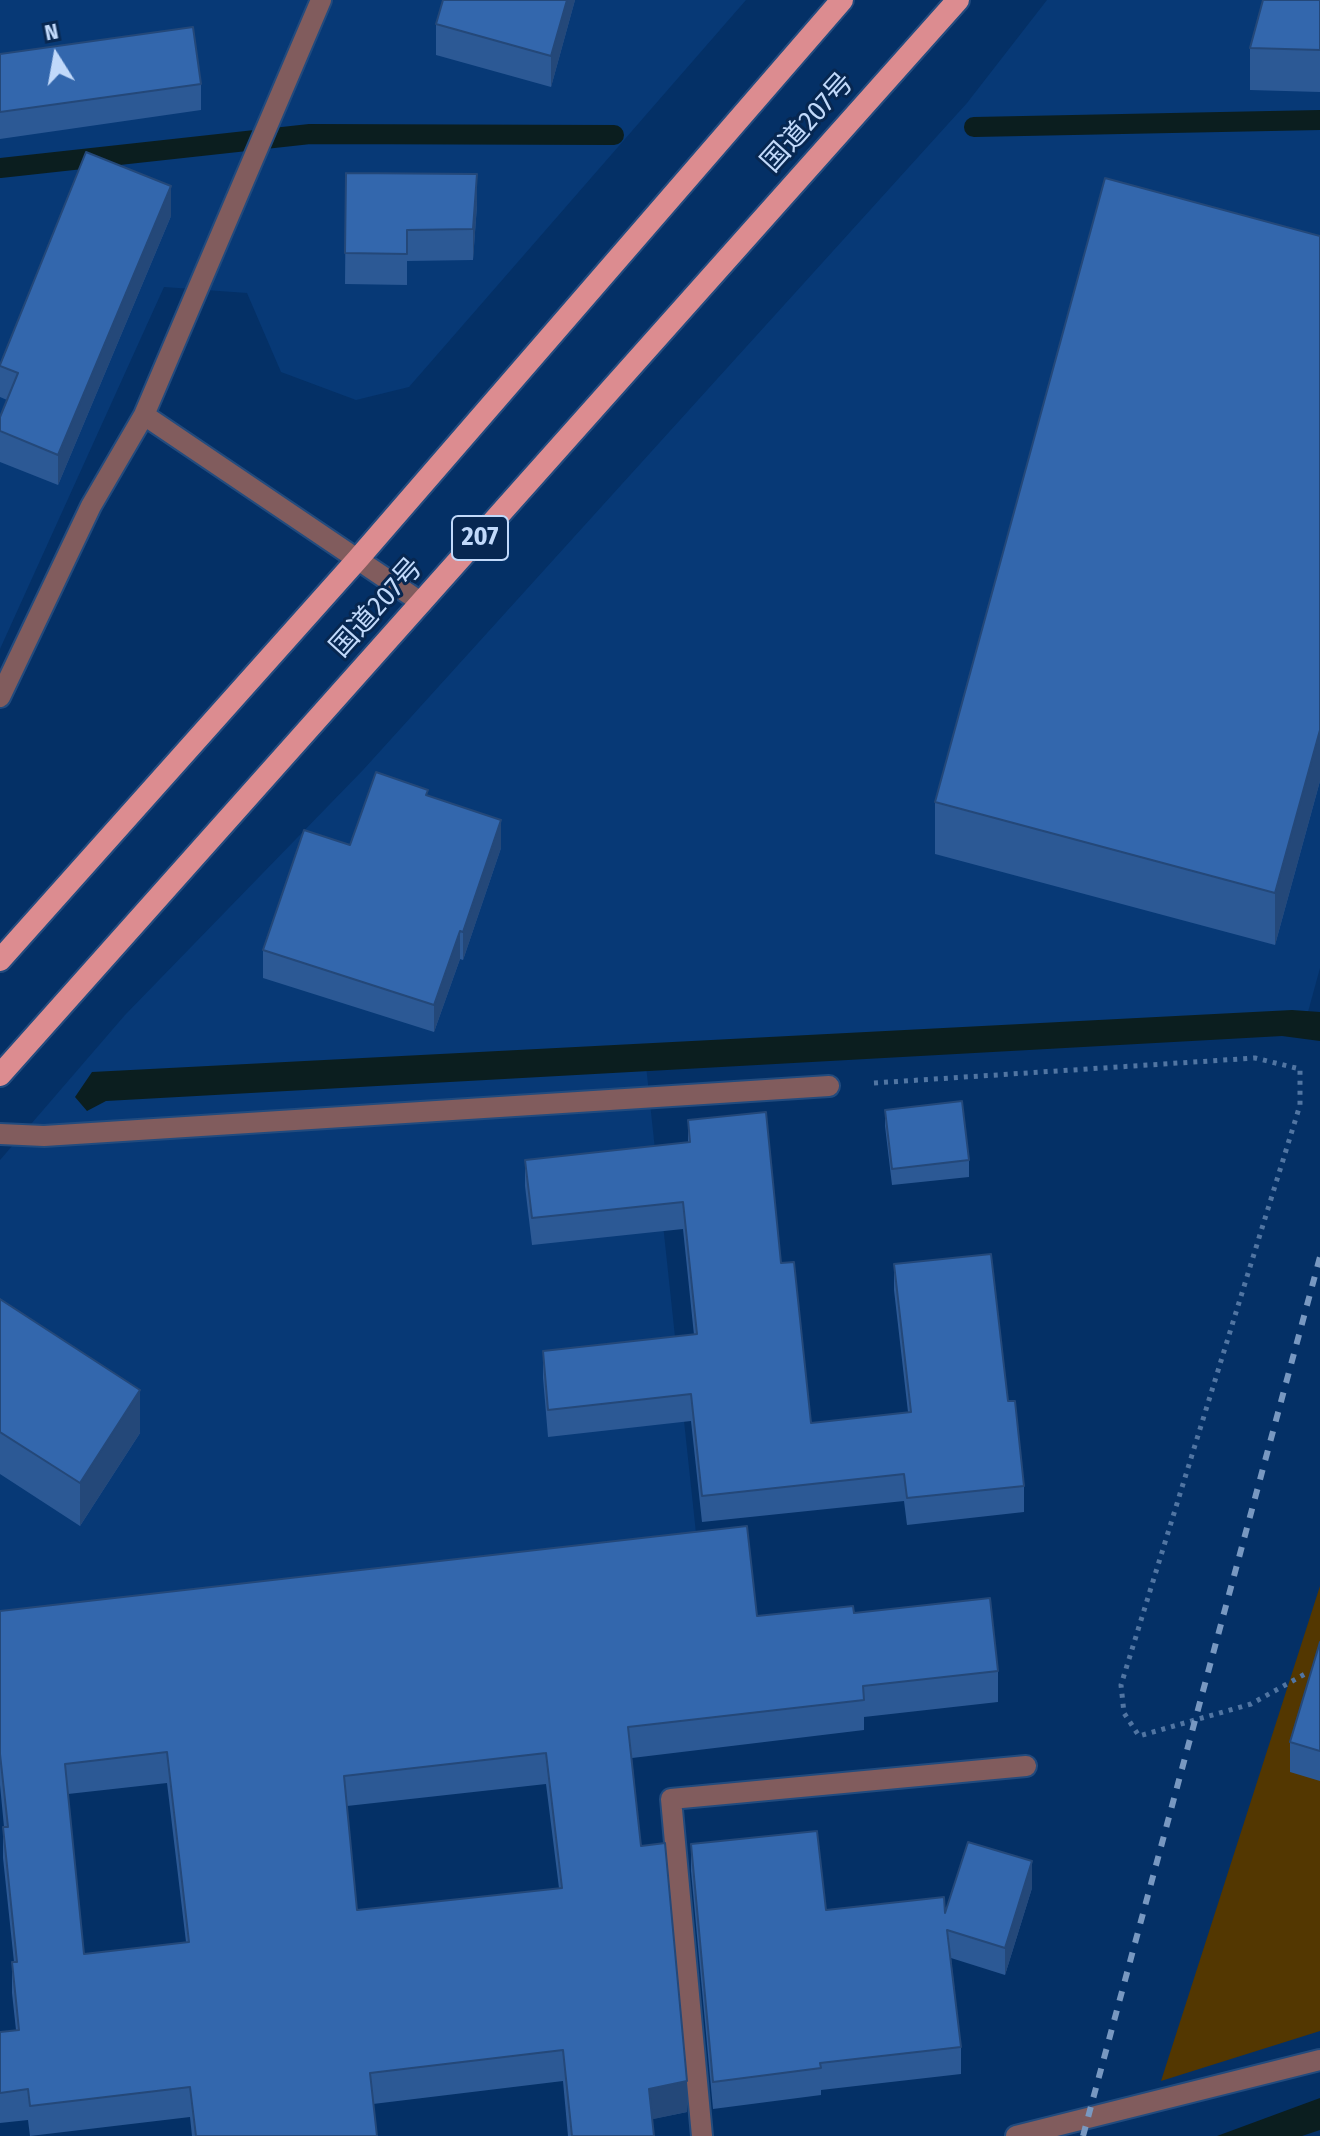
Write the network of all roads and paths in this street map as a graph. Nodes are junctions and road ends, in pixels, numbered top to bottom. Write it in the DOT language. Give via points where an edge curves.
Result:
graph roads {
  1 [pos="321,0"];
  2 [pos="842,0"];
  3 [pos="958,0"];
  4 [pos="144,415"];
  5 [pos="357,560"];
  6 [pos="422,603"];
  7 [pos="1,691"];
  8 [pos="0,960"];
  9 [pos="0,1075"];
  10 [pos="829,1086"];
  11 [pos="0,1134"];
  12 [pos="1305,1674"];
  13 [pos="1026,1766"];
  14 [pos="1320,2060"];
  15 [pos="702,2136"];
  16 [pos="1016,2136"];
  1 -- 4 [label="street"];
  2 -- 5 [label="highway, 国道207号"];
  3 -- 6 [label="highway, 国道207号 / 207"];
  4 -- 5 [label="street"];
  4 -- 7 [label="street" via="91,506"];
  5 -- 6 [label="street"];
  5 -- 8 [label="highway, 国道207号"];
  6 -- 9 [label="highway, 国道207号 / 207"];
  10 -- 11 [label="street" via="44,1136"];
  10 -- 12 [label="path" via="1255,1058 1300,1069 1300,1105 1121,1685 1124,1713 1139,1736 1251,1704"];
  13 -- 15 [label="street" via="671,1799"];
  14 -- 16 [label="street"];
}
